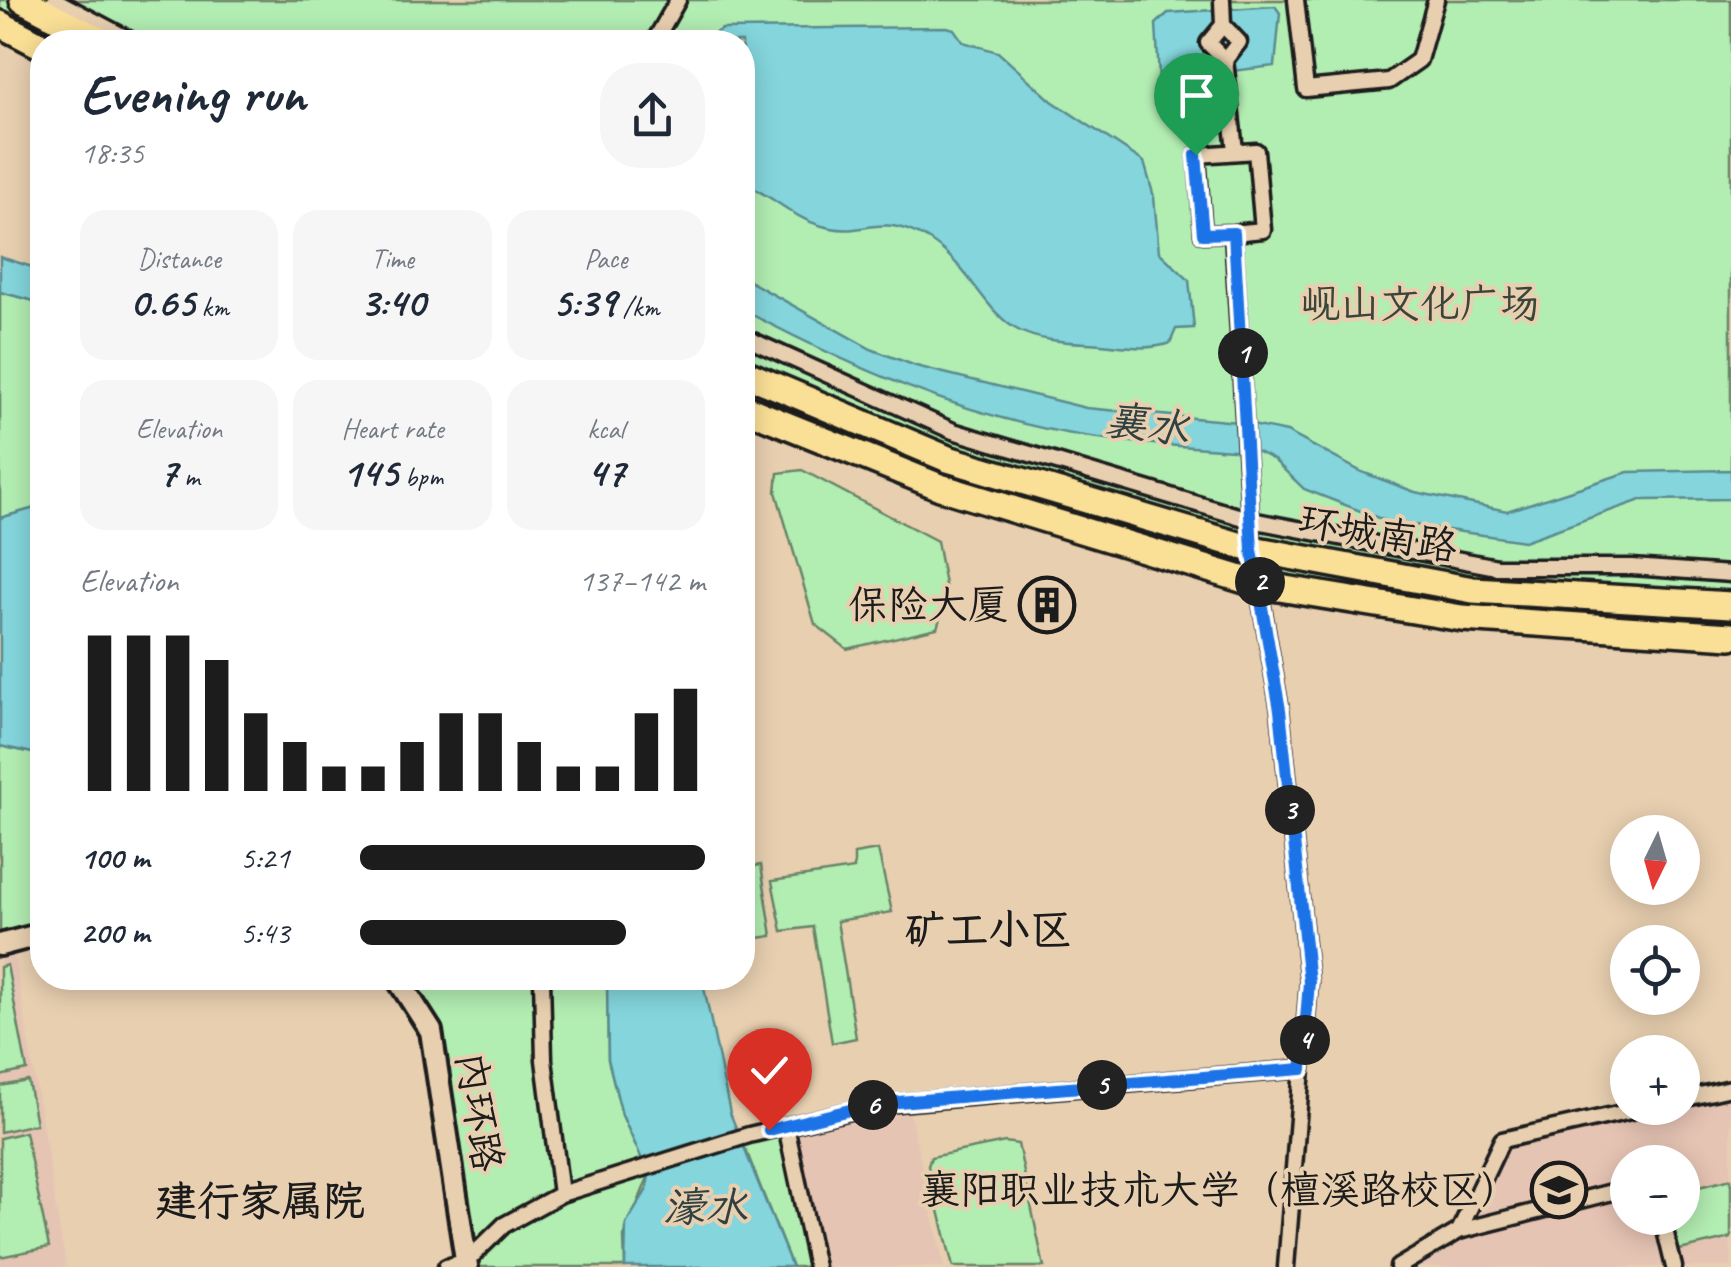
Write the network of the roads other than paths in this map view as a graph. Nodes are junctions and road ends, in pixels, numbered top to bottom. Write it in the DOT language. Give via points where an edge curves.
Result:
graph roads {
  1 [pos="23,0"];
  2 [pos="55,0"];
  3 [pos="678,0"];
  4 [pos="1222,0"];
  5 [pos="1296,0"];
  6 [pos="1436,0"];
  7 [pos="0,24"];
  8 [pos="1223,25"];
  9 [pos="80,30"];
  10 [pos="111,30"];
  11 [pos="661,30"];
  12 [pos="30,40"];
  13 [pos="1226,66"];
  14 [pos="1235,152"];
  15 [pos="1234,233"];
  16 [pos="755,342"];
  17 [pos="755,377"];
  18 [pos="755,412"];
  19 [pos="1251,520"];
  20 [pos="1252,550"];
  21 [pos="1731,574"];
  22 [pos="1260,585"];
  23 [pos="1731,605"];
  24 [pos="1731,636"];
  25 [pos="30,937"];
  26 [pos="0,945"];
  27 [pos="405,990"];
  28 [pos="542,990"];
  29 [pos="1302,1069"];
  30 [pos="1731,1088"];
  31 [pos="1700,1095"];
  32 [pos="1610,1116"];
  33 [pos="786,1126"];
  34 [pos="1610,1193"];
  35 [pos="561,1194"];
  36 [pos="1459,1231"];
  37 [pos="1666,1235"];
  38 [pos="460,1265"];
  39 [pos="816,1267"];
  40 [pos="1286,1267"];
  41 [pos="1398,1267"];
  42 [pos="1674,1267"];
  1 -- 9 [label="highway"];
  2 -- 10 [label="street"];
  3 -- 11 [label="street"];
  4 -- 8 [label="street"];
  5 -- 6 [label="street" via="1306,90 1389,81 1419,60"];
  7 -- 12 [label="highway"];
  8 -- 13 [label="street" via="1239,42"];
  8 -- 13 [label="street" via="1208,44"];
  13 -- 14 [label="street"];
  14 -- 15 [label="street" via="1256,151 1263,230"];
  14 -- 15 [label="street" via="1196,155 1203,234"];
  15 -- 19 [label="street"];
  16 -- 19 [label="street" via="953,431"];
  17 -- 20 [label="highway, 环城南路" via="948,459"];
  18 -- 22 [label="highway, 环城南路" via="940,487"];
  19 -- 20 [label="street"];
  19 -- 21 [label="street" via="1497,567 1632,566"];
  20 -- 22 [label="street"];
  20 -- 23 [label="highway, 环城南路" via="1472,590"];
  22 -- 24 [label="highway, 环城南路" via="1462,618"];
  22 -- 29 [label="street" via="1309,982"];
  25 -- 26 [label="street"];
  27 -- 38 [label="street, 内环路" via="431,1031"];
  28 -- 35 [label="street"];
  29 -- 33 [label="street" via="874,1104"];
  29 -- 40 [label="street"];
  30 -- 31 [label="street"];
  32 -- 36 [label="street" via="1502,1140"];
  33 -- 35 [label="street"];
  33 -- 39 [label="street"];
  34 -- 36 [label="street"];
  35 -- 38 [label="street" via="504,1225"];
  36 -- 41 [label="street"];
  37 -- 42 [label="street"];
}
